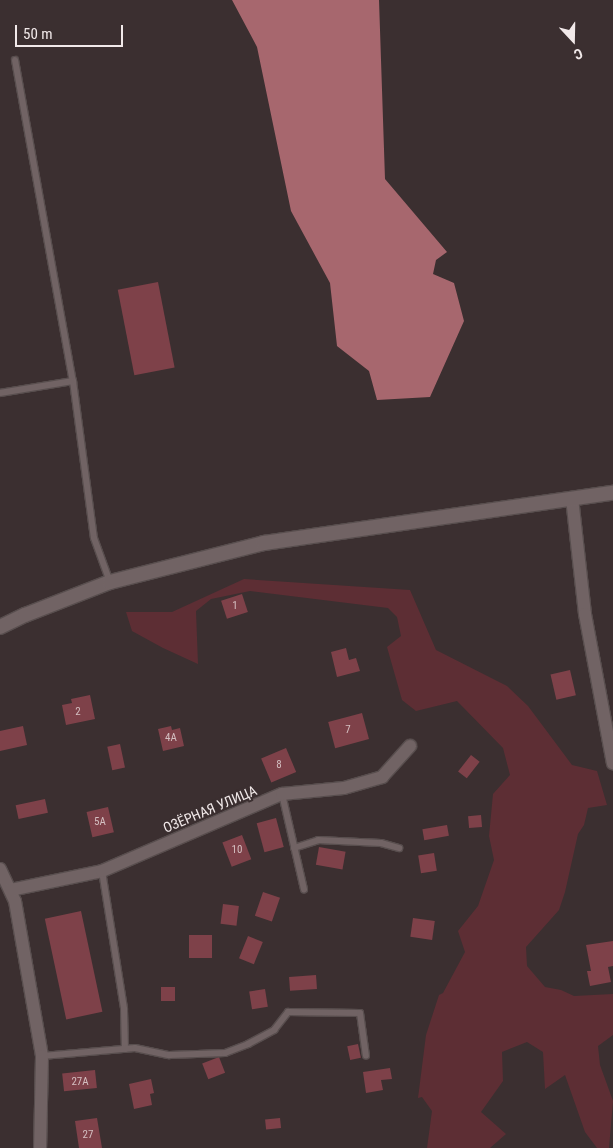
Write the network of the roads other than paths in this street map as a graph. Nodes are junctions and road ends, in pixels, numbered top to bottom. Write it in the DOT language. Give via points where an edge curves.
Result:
graph roads {
  1 [pos="15,60"];
  2 [pos="73,381"];
  3 [pos="0,393"];
  4 [pos="613,493"];
  5 [pos="572,498"];
  6 [pos="110,582"];
  7 [pos="0,627"];
  8 [pos="410,746"];
  9 [pos="613,763"];
  10 [pos="282,794"];
  11 [pos="294,848"];
  12 [pos="399,848"];
  13 [pos="0,870"];
  14 [pos="102,870"];
  15 [pos="304,889"];
  16 [pos="11,890"];
  17 [pos="125,1049"];
  18 [pos="42,1056"];
  19 [pos="366,1056"];
  20 [pos="40,1148"];
  1 -- 2 [label="lane"];
  2 -- 3 [label="lane"];
  2 -- 6 [label="lane" via="94,538"];
  4 -- 5 [label="street"];
  5 -- 6 [label="street" via="264,543"];
  5 -- 9 [label="street" via="585,614"];
  6 -- 7 [label="street"];
  8 -- 10 [label="street, ОЗЁРНАЯ УЛИЦА" via="382,777 344,788"];
  10 -- 11 [label="lane"];
  10 -- 14 [label="street, ОЗЁРНАЯ УЛИЦА"];
  11 -- 12 [label="lane" via="318,840 381,843"];
  11 -- 15 [label="lane"];
  13 -- 16 [label="street"];
  14 -- 16 [label="street, ОЗЁРНАЯ УЛИЦА"];
  14 -- 17 [label="lane" via="124,1009"];
  16 -- 18 [label="street"];
  17 -- 18 [label="lane"];
  17 -- 19 [label="lane" via="169,1055 225,1053 274,1030 288,1012 360,1013"];
  18 -- 20 [label="street"];
}
